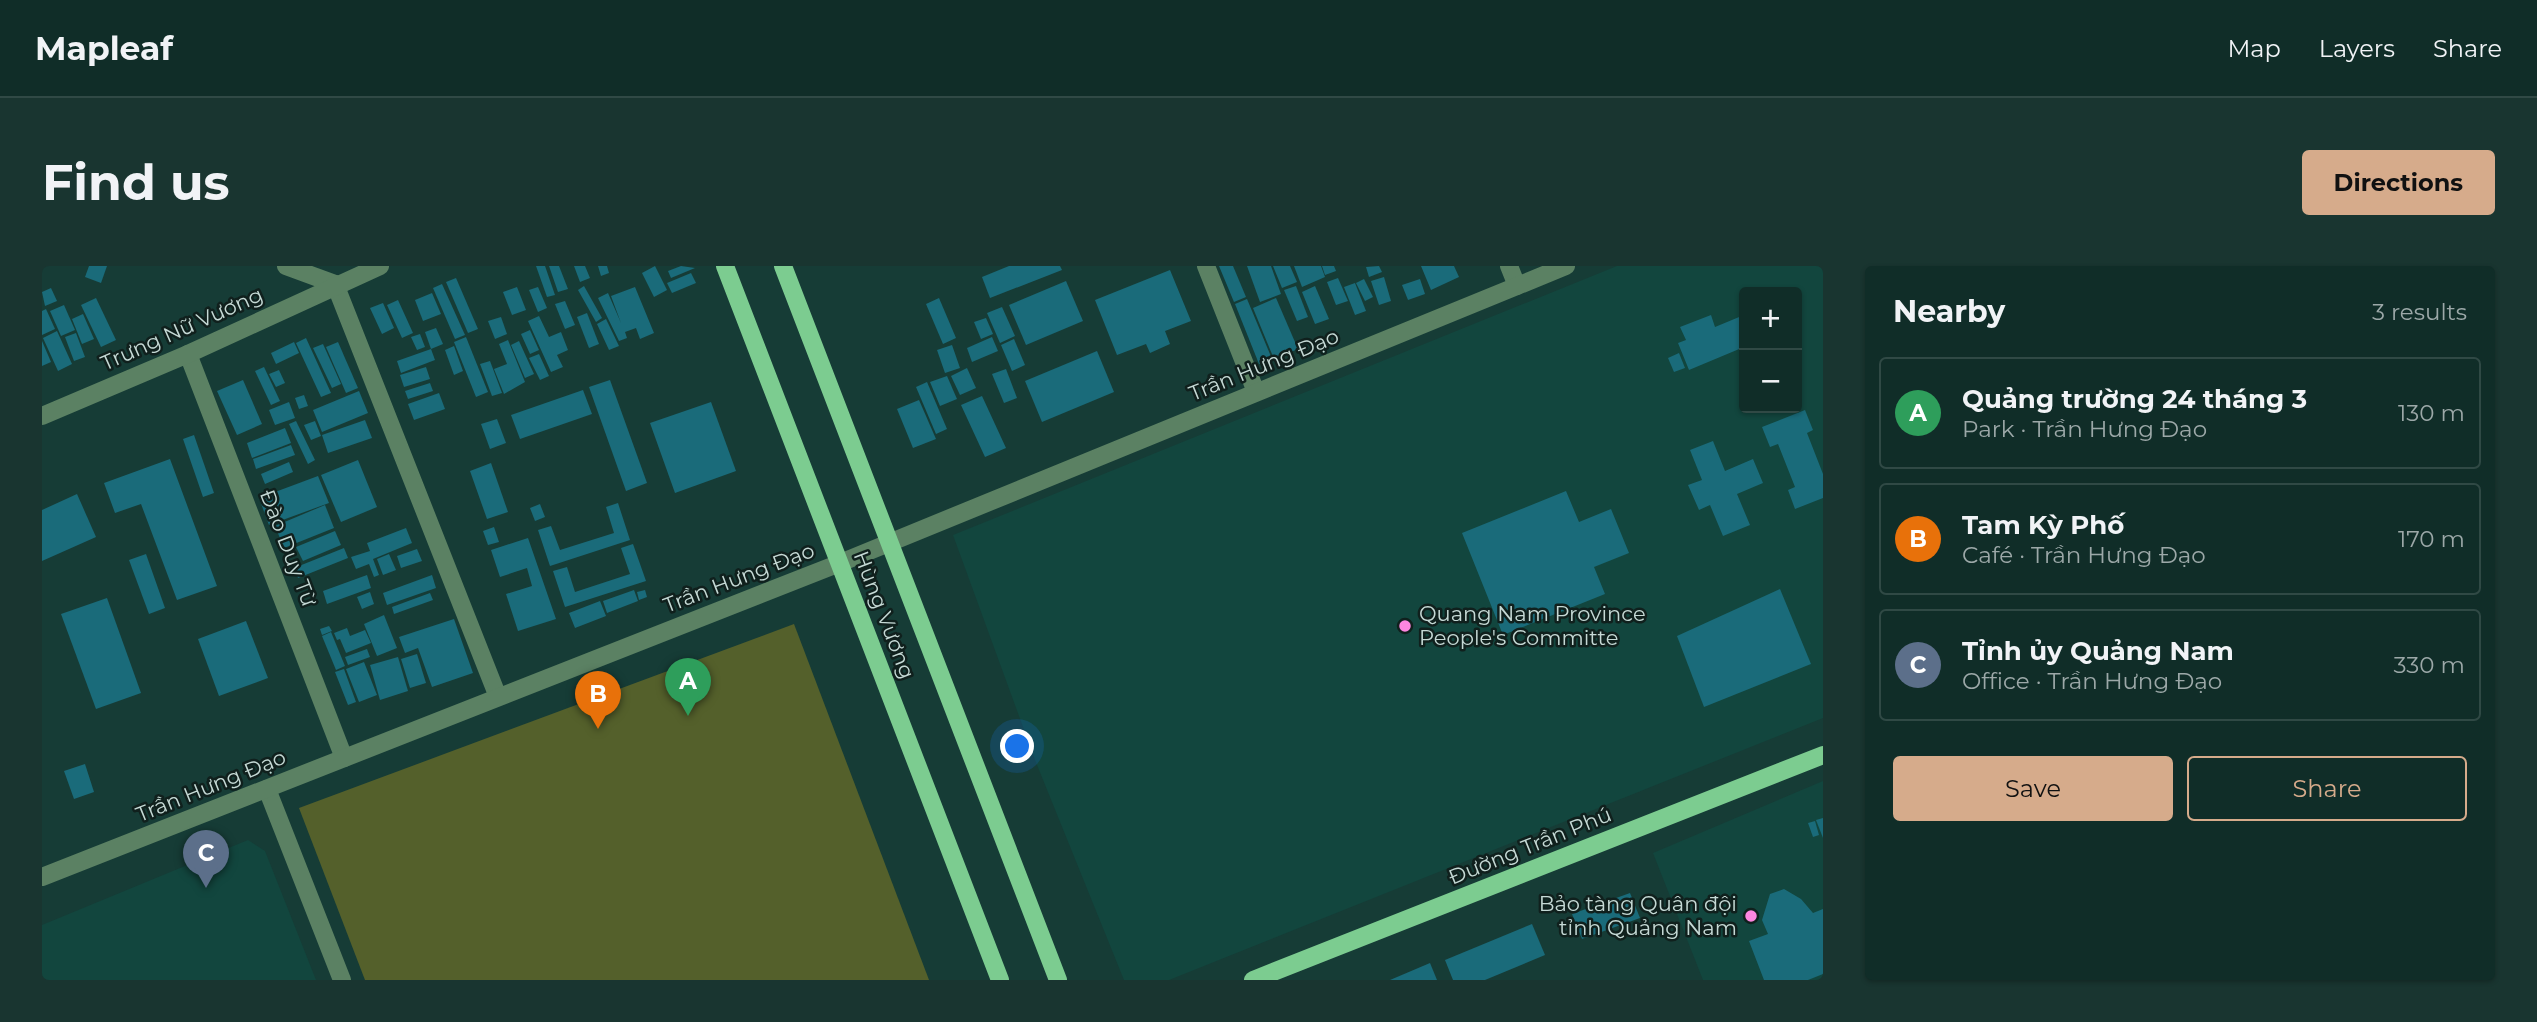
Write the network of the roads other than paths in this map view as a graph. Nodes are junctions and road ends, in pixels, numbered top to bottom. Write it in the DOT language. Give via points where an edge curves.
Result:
graph roads {
  1 [pos="286,266"];
  2 [pos="380,266"];
  3 [pos="725,266"];
  4 [pos="783,266"];
  5 [pos="1206,266"];
  6 [pos="1509,266"];
  7 [pos="1566,266"];
  8 [pos="335,284"];
  9 [pos="1517,286"];
  10 [pos="188,354"];
  11 [pos="1256,393"];
  12 [pos="42,416"];
  13 [pos="890,543"];
  14 [pos="840,563"];
  15 [pos="498,697"];
  16 [pos="1823,755"];
  17 [pos="344,758"];
  18 [pos="267,789"];
  19 [pos="42,877"];
  20 [pos="342,980"];
  21 [pos="1000,980"];
  22 [pos="1058,980"];
  23 [pos="1253,980"];
  1 -- 8 [label="street"];
  2 -- 8 [label="street, Trưng Nữ Vương"];
  3 -- 14 [label="main road, Hùng Vương"];
  4 -- 13 [label="main road, Hùng Vương"];
  5 -- 11 [label="street"];
  6 -- 9 [label="street"];
  7 -- 9 [label="street, Trần Hưng Đạo"];
  8 -- 10 [label="street, Trưng Nữ Vương"];
  8 -- 15 [label="street"];
  9 -- 11 [label="street, Trần Hưng Đạo"];
  10 -- 12 [label="street, Trưng Nữ Vương"];
  10 -- 17 [label="street, Đào Duy Từ"];
  11 -- 13 [label="street, Trần Hưng Đạo"];
  13 -- 14 [label="street, Trần Hưng Đạo"];
  13 -- 22 [label="main road, Hùng Vương"];
  14 -- 15 [label="street, Trần Hưng Đạo"];
  14 -- 21 [label="main road, Hùng Vương"];
  15 -- 17 [label="street, Trần Hưng Đạo"];
  16 -- 23 [label="main road, Đường Trần Phú"];
  17 -- 18 [label="street, Trần Hưng Đạo"];
  18 -- 19 [label="street, Trần Hưng Đạo"];
  18 -- 20 [label="street"];
}
